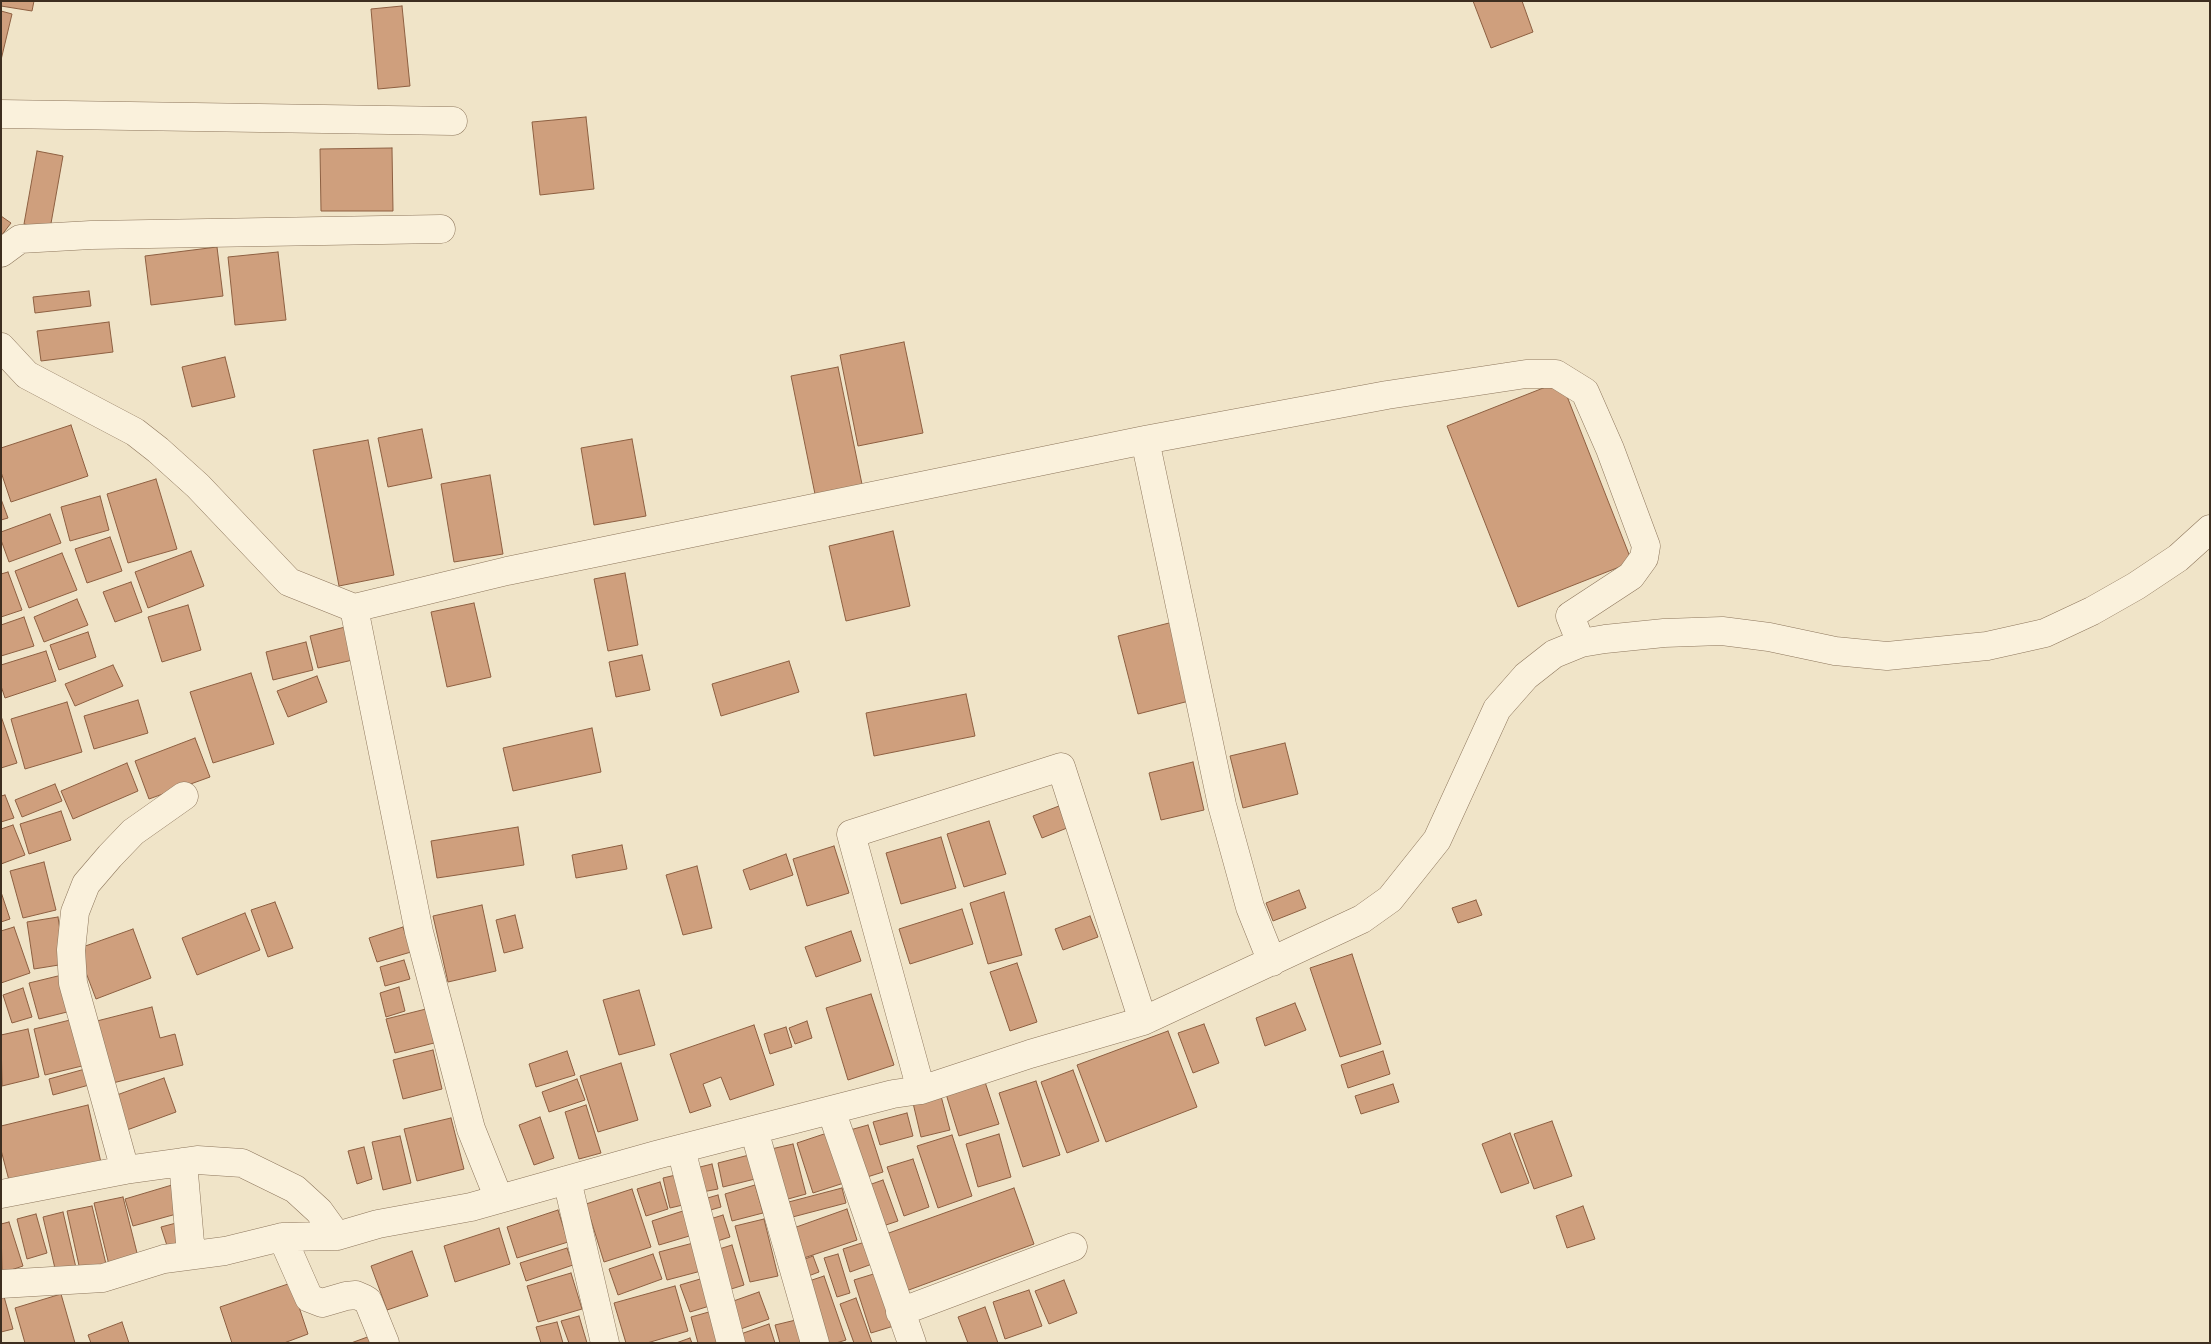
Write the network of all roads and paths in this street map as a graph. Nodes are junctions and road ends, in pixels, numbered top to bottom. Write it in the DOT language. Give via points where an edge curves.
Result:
graph roads {
  1 [pos="1,114"];
  2 [pos="453,121"];
  3 [pos="441,229"];
  4 [pos="1,253"];
  5 [pos="1,348"];
  6 [pos="1145,440"];
  7 [pos="2210,529"];
  8 [pos="354,608"];
  9 [pos="1581,643"];
  10 [pos="184,796"];
  11 [pos="1272,962"];
  12 [pos="1143,1022"];
  13 [pos="922,1090"];
  14 [pos="831,1110"];
  15 [pos="754,1130"];
  16 [pos="682,1149"];
  17 [pos="183,1162"];
  18 [pos="125,1170"];
  19 [pos="568,1180"];
  20 [pos="1,1194"];
  21 [pos="499,1199"];
  22 [pos="282,1236"];
  23 [pos="337,1236"];
  24 [pos="1073,1247"];
  25 [pos="191,1254"];
  26 [pos="1,1284"];
  27 [pos="900,1312"];
  28 [pos="385,1343"];
  29 [pos="605,1343"];
  30 [pos="730,1343"];
  31 [pos="815,1343"];
  32 [pos="912,1343"];
  1 -- 2 [label="street"];
  3 -- 4 [label="street" via="20,239"];
  5 -- 8 [label="street" via="27,375 135,432 158,450 198,486 289,582"];
  6 -- 8 [label="street" via="507,571"];
  6 -- 9 [label="street" via="1387,395 1526,374 1556,374 1584,392 1610,449 1646,546 1644,558 1631,576 1570,616"];
  6 -- 11 [label="street" via="1222,805 1250,907"];
  7 -- 9 [label="street" via="2178,558 2092,610 2045,633 1987,646 1887,656 1834,651 1722,631 1664,633"];
  8 -- 21 [label="street" via="418,932 471,1129"];
  9 -- 11 [label="street" via="1554,654 1526,676 1497,709 1437,840 1390,899 1362,919"];
  10 -- 18 [label="street" via="133,832 110,856 86,884 75,912 71,950 73,983"];
  11 -- 12 [label="street"];
  12 -- 13 [label="street" via="1030,1054"];
  12 -- 13 [label="street" via="1061,768 851,834"];
  13 -- 14 [label="street"];
  14 -- 15 [label="street"];
  14 -- 27 [label="street"];
  15 -- 16 [label="street"];
  15 -- 31 [label="street"];
  16 -- 19 [label="street"];
  16 -- 30 [label="street"];
  17 -- 18 [label="street"];
  17 -- 23 [label="street" via="242,1163 272,1176 295,1189 319,1211"];
  17 -- 25 [label="street"];
  18 -- 20 [label="street"];
  19 -- 21 [label="street"];
  19 -- 29 [label="street"];
  21 -- 23 [label="street" via="378,1224"];
  22 -- 23 [label="street"];
  22 -- 25 [label="street" via="225,1251"];
  22 -- 28 [label="street" via="309,1298 322,1303 346,1296 363,1298 368,1301"];
  24 -- 27 [label="street"];
  25 -- 26 [label="street" via="103,1278"];
  27 -- 32 [label="street"];
}
